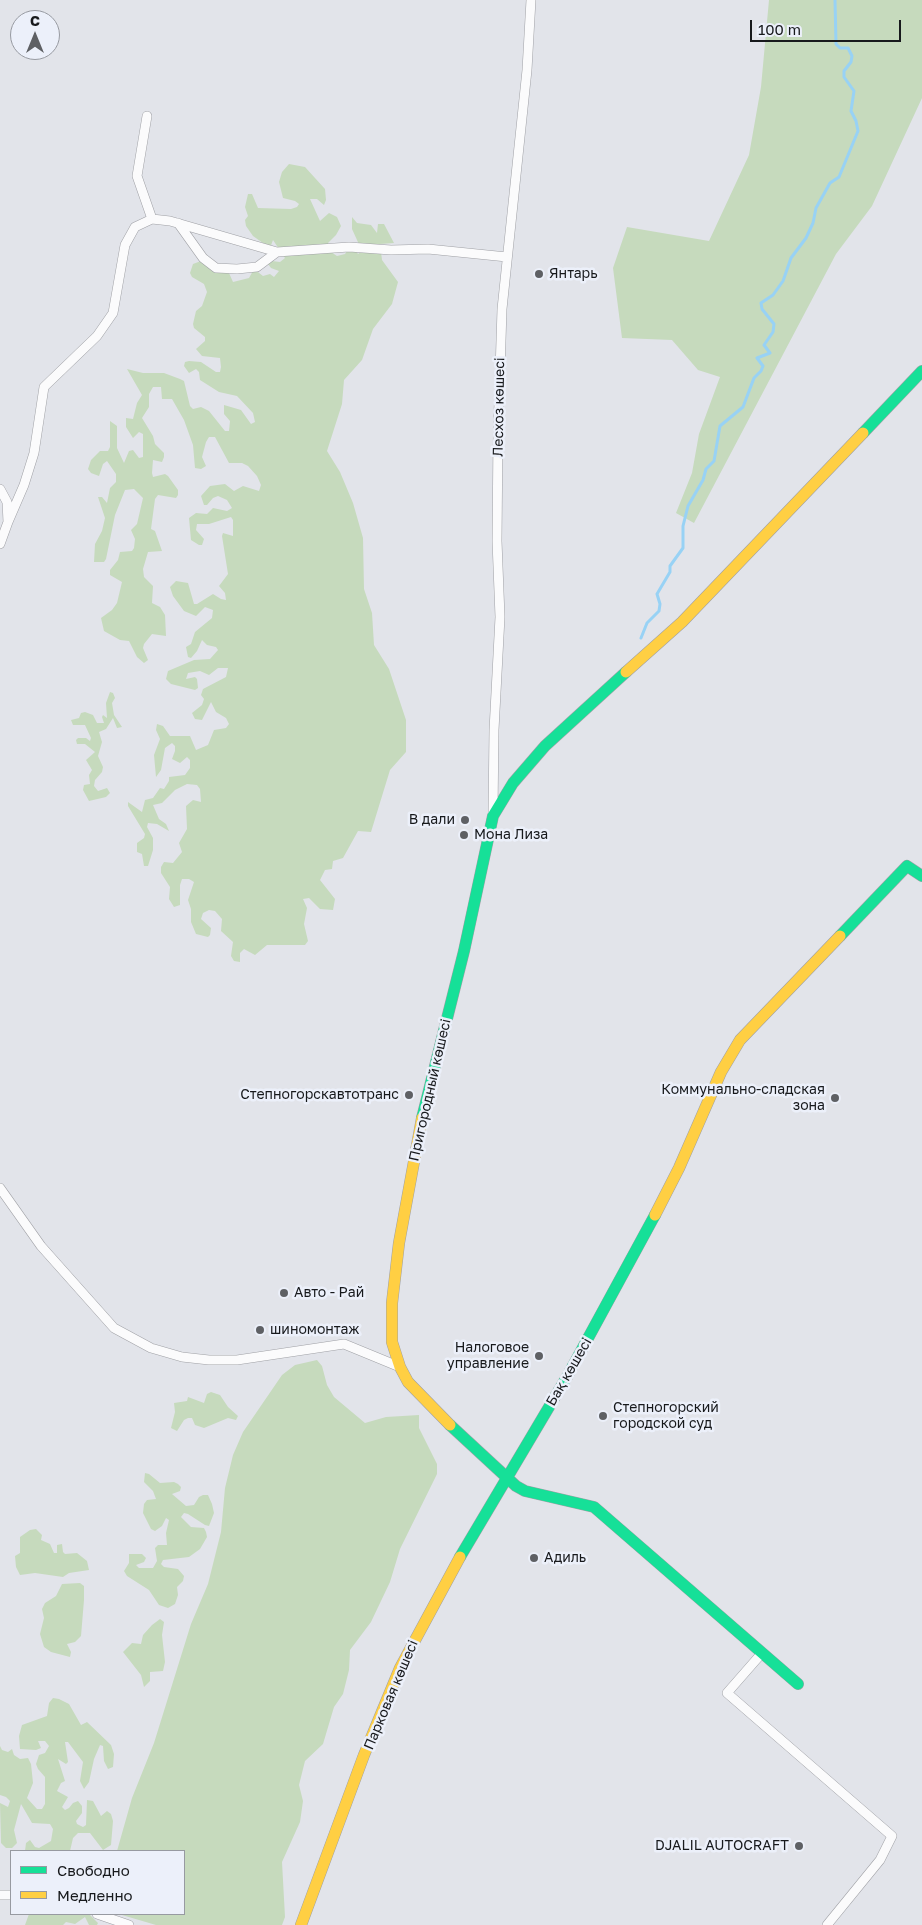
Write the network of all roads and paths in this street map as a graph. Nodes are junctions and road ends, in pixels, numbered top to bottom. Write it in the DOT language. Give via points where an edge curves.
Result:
graph roads {
  1 [pos="531,0"];
  2 [pos="148,116"];
  3 [pos="152,219"];
  4 [pos="178,224"];
  5 [pos="277,252"];
  6 [pos="507,257"];
  7 [pos="922,372"];
  8 [pos="0,489"];
  9 [pos="8,522"];
  10 [pos="0,544"];
  11 [pos="492,816"];
  12 [pos="922,876"];
  13 [pos="0,1188"];
  14 [pos="400,1367"];
  15 [pos="507,1477"];
  16 [pos="762,1653"];
  17 [pos="798,1684"];
  18 [pos="100,1915"];
  19 [pos="129,1925"];
  20 [pos="301,1925"];
  21 [pos="827,1925"];
  1 -- 6 [label="street, Лесхоз көшесі" via="527,70"];
  2 -- 3 [label="street" via="137,176"];
  3 -- 4 [label="street"];
  3 -- 9 [label="street" via="135,227 125,245 113,313 97,336 44,387 34,453"];
  4 -- 5 [label="street"];
  4 -- 5 [label="street" via="203,258 216,268 257,267"];
  5 -- 6 [label="street" via="349,247 428,249"];
  6 -- 11 [label="street, Лесхоз көшесі" via="498,434 500,617"];
  7 -- 11 [label="street" via="682,622 546,746 513,783"];
  8 -- 9 [label="street" via="7,502"];
  9 -- 10 [label="street"];
  11 -- 14 [label="street, Пригородный көшесі" via="464,951 417,1137 408,1187 391,1327"];
  12 -- 15 [label="street, Бақ көшесі" via="907,866 740,1040 721,1072 679,1168 629,1265"];
  13 -- 14 [label="street" via="41,1246 114,1328 151,1348 182,1357 237,1360 344,1344"];
  14 -- 15 [label="street, Пригородный көшесі" via="420,1396"];
  15 -- 16 [label="street, Пригородный көшесі" via="525,1491 594,1507"];
  15 -- 20 [label="street, Парковая көшесі" via="400,1668"];
  16 -- 17 [label="street, Пригородный көшесі"];
  16 -- 21 [label="street" via="727,1693 892,1836 880,1860"];
  18 -- 19 [label="street"];
}
